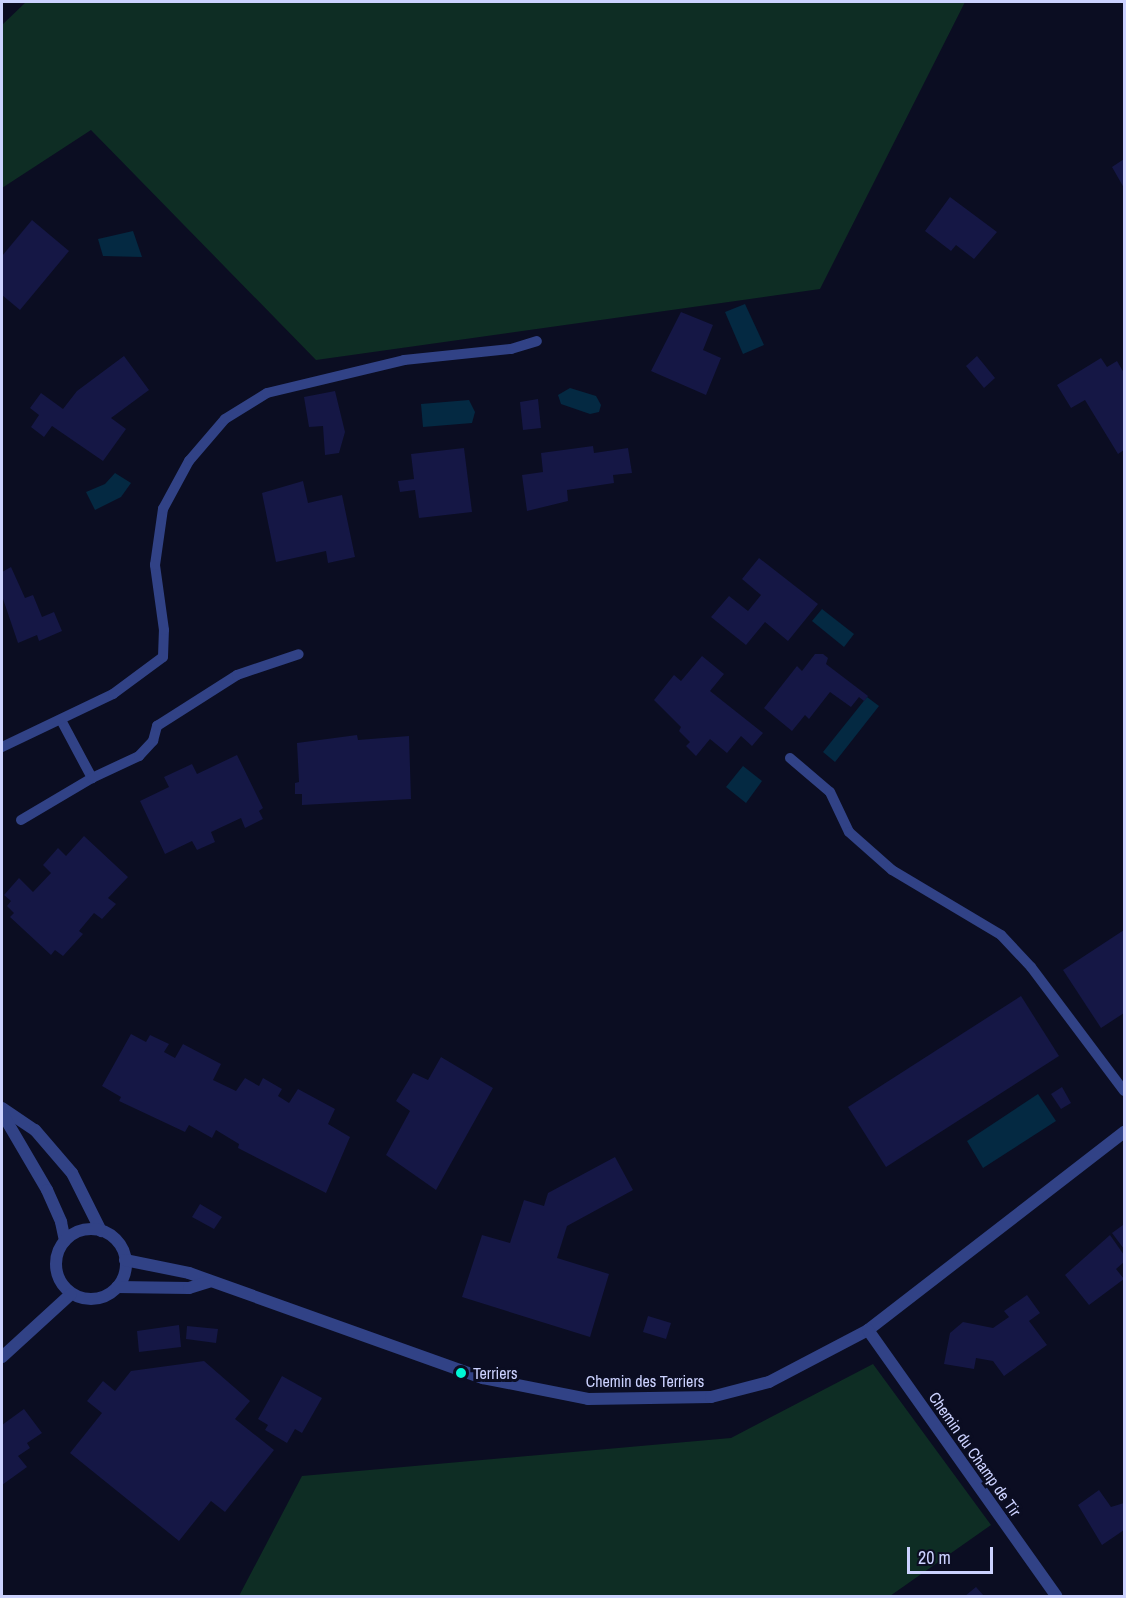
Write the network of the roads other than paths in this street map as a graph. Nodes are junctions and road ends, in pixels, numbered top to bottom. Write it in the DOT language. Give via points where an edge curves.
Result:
graph roads {
  1 [pos="537,341"];
  2 [pos="299,654"];
  3 [pos="61,720"];
  4 [pos="2,747"];
  5 [pos="790,758"];
  6 [pos="93,778"];
  7 [pos="21,820"];
  8 [pos="1125,1091"];
  9 [pos="2,1108"];
  10 [pos="2,1113"];
  11 [pos="1125,1132"];
  12 [pos="101,1231"];
  13 [pos="64,1241"];
  14 [pos="125,1260"];
  15 [pos="209,1282"];
  16 [pos="117,1287"];
  17 [pos="71,1293"];
  18 [pos="868,1330"];
  19 [pos="2,1356"];
  20 [pos="1056,1596"];
  1 -- 3 [label="lane" via="512,349 404,360 267,393 225,419 189,461 163,509 155,565 164,630 163,657 113,694"];
  2 -- 6 [label="lane" via="237,675 156,726 153,741 139,756"];
  3 -- 4 [label="lane"];
  3 -- 6 [label="lane"];
  5 -- 8 [label="lane" via="830,792 849,832 892,870 1001,934 1031,967"];
  6 -- 7 [label="lane"];
  9 -- 12 [label="street" via="35,1130 72,1173"];
  10 -- 13 [label="street" via="47,1190 62,1222"];
  11 -- 18 [label="street, Chemin des Terriers"];
  12 -- 13 [label="street" via="88,1229"];
  12 -- 14 [label="street" via="117,1241"];
  13 -- 17 [label="street" via="56,1269"];
  14 -- 15 [label="street, Chemin des Terriers" via="189,1273"];
  14 -- 16 [label="street" via="123,1279"];
  15 -- 16 [label="street" via="189,1288"];
  15 -- 18 [label="street, Chemin des Terriers" via="461,1373 588,1399 711,1397 769,1382"];
  16 -- 17 [label="street" via="91,1299"];
  17 -- 19 [label="street"];
  18 -- 20 [label="street, Chemin du Champ de Tir"];
}
